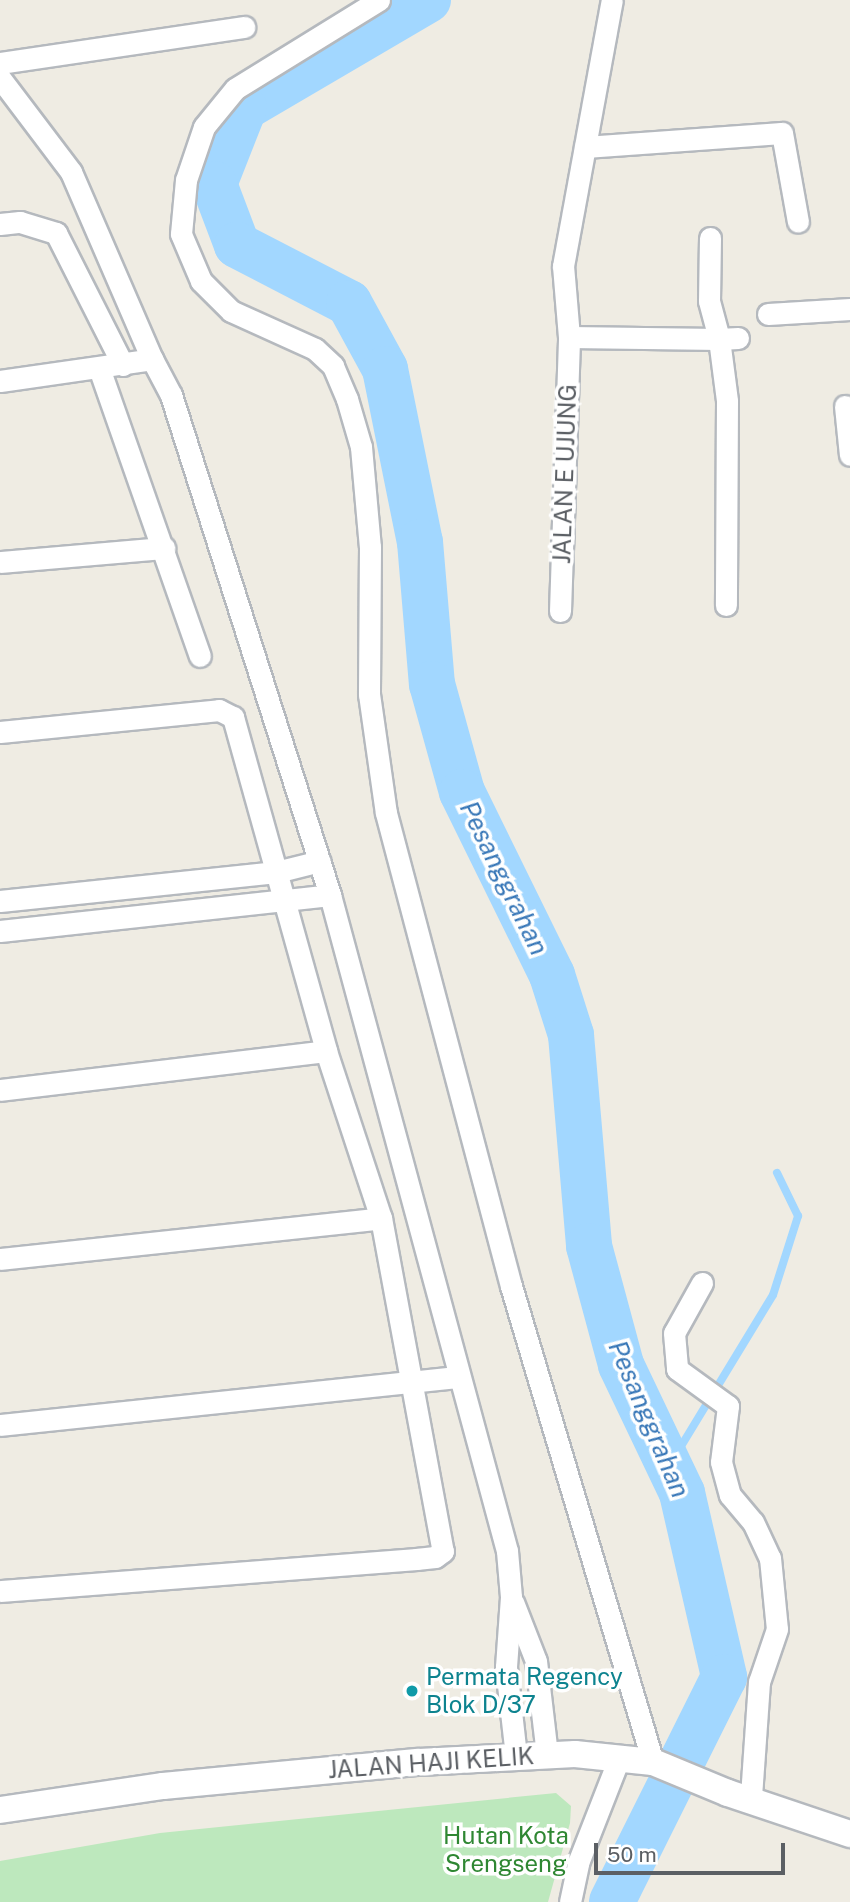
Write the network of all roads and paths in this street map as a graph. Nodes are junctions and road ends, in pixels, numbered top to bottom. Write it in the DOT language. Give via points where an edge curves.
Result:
graph roads {
  1 [pos="379,0"];
  2 [pos="612,0"];
  3 [pos="244,27"];
  4 [pos="0,63"];
  5 [pos="0,78"];
  6 [pos="585,147"];
  7 [pos="798,222"];
  8 [pos="0,224"];
  9 [pos="710,238"];
  10 [pos="850,309"];
  11 [pos="768,314"];
  12 [pos="569,337"];
  13 [pos="729,338"];
  14 [pos="152,359"];
  15 [pos="122,365"];
  16 [pos="99,368"];
  17 [pos="0,381"];
  18 [pos="845,406"];
  19 [pos="850,455"];
  20 [pos="164,548"];
  21 [pos="0,562"];
  22 [pos="726,605"];
  23 [pos="560,611"];
  24 [pos="200,656"];
  25 [pos="0,732"];
  26 [pos="320,861"];
  27 [pos="276,872"];
  28 [pos="330,895"];
  29 [pos="0,901"];
  30 [pos="284,901"];
  31 [pos="0,930"];
  32 [pos="326,1051"];
  33 [pos="0,1090"];
  34 [pos="381,1218"];
  35 [pos="0,1259"];
  36 [pos="702,1283"];
  37 [pos="458,1377"];
  38 [pos="415,1382"];
  39 [pos="0,1425"];
  40 [pos="0,1591"];
  41 [pos="511,1597"];
  42 [pos="547,1754"];
  43 [pos="516,1756"];
  44 [pos="620,1756"];
  45 [pos="658,1764"];
  46 [pos="740,1795"];
  47 [pos="0,1810"];
  48 [pos="850,1834"];
  49 [pos="570,1902"];
  1 -- 45 [label="street" via="235,89 204,127 186,180 181,234 201,281 231,311 316,349 333,366 347,399 361,447 370,547 369,694 386,813 511,1286"];
  2 -- 6 [label="street, JALAN E UJUNG"];
  3 -- 4 [label="street"];
  5 -- 14 [label="street" via="71,172"];
  6 -- 7 [label="street" via="782,133"];
  6 -- 12 [label="street, JALAN E UJUNG" via="563,266"];
  8 -- 15 [label="street" via="20,222 56,233"];
  9 -- 13 [label="street" via="709,301"];
  10 -- 11 [label="street"];
  12 -- 13 [label="street"];
  12 -- 23 [label="street, JALAN E UJUNG"];
  13 -- 22 [label="street"];
  14 -- 15 [label="street"];
  14 -- 26 [label="street" via="171,395"];
  15 -- 16 [label="street"];
  16 -- 17 [label="street"];
  16 -- 20 [label="street"];
  18 -- 19 [label="street"];
  20 -- 21 [label="street"];
  20 -- 24 [label="street"];
  25 -- 27 [label="street" via="228,712"];
  26 -- 27 [label="street"];
  26 -- 28 [label="street"];
  27 -- 29 [label="street"];
  27 -- 30 [label="street"];
  28 -- 30 [label="street"];
  28 -- 37 [label="street"];
  30 -- 31 [label="street"];
  30 -- 32 [label="street"];
  32 -- 33 [label="street"];
  32 -- 34 [label="street"];
  34 -- 35 [label="street"];
  34 -- 38 [label="street"];
  36 -- 46 [label="street" via="674,1333 677,1369 728,1406 721,1462 730,1495 753,1521 770,1558 776,1629 759,1682"];
  37 -- 38 [label="street"];
  37 -- 41 [label="street" via="506,1550"];
  38 -- 39 [label="street"];
  38 -- 40 [label="street" via="441,1555"];
  41 -- 42 [label="street" via="537,1661"];
  41 -- 43 [label="street" via="506,1667"];
  42 -- 43 [label="street, JALAN HAJI KELIK"];
  42 -- 44 [label="street, JALAN HAJI KELIK"];
  43 -- 47 [label="street, JALAN HAJI KELIK" via="163,1786"];
  44 -- 45 [label="street, JALAN HAJI KELIK"];
  44 -- 49 [label="street" via="579,1863"];
  45 -- 46 [label="street, JALAN HAJI KELIK"];
  46 -- 48 [label="street, JALAN HAJI KELIK"];
}
